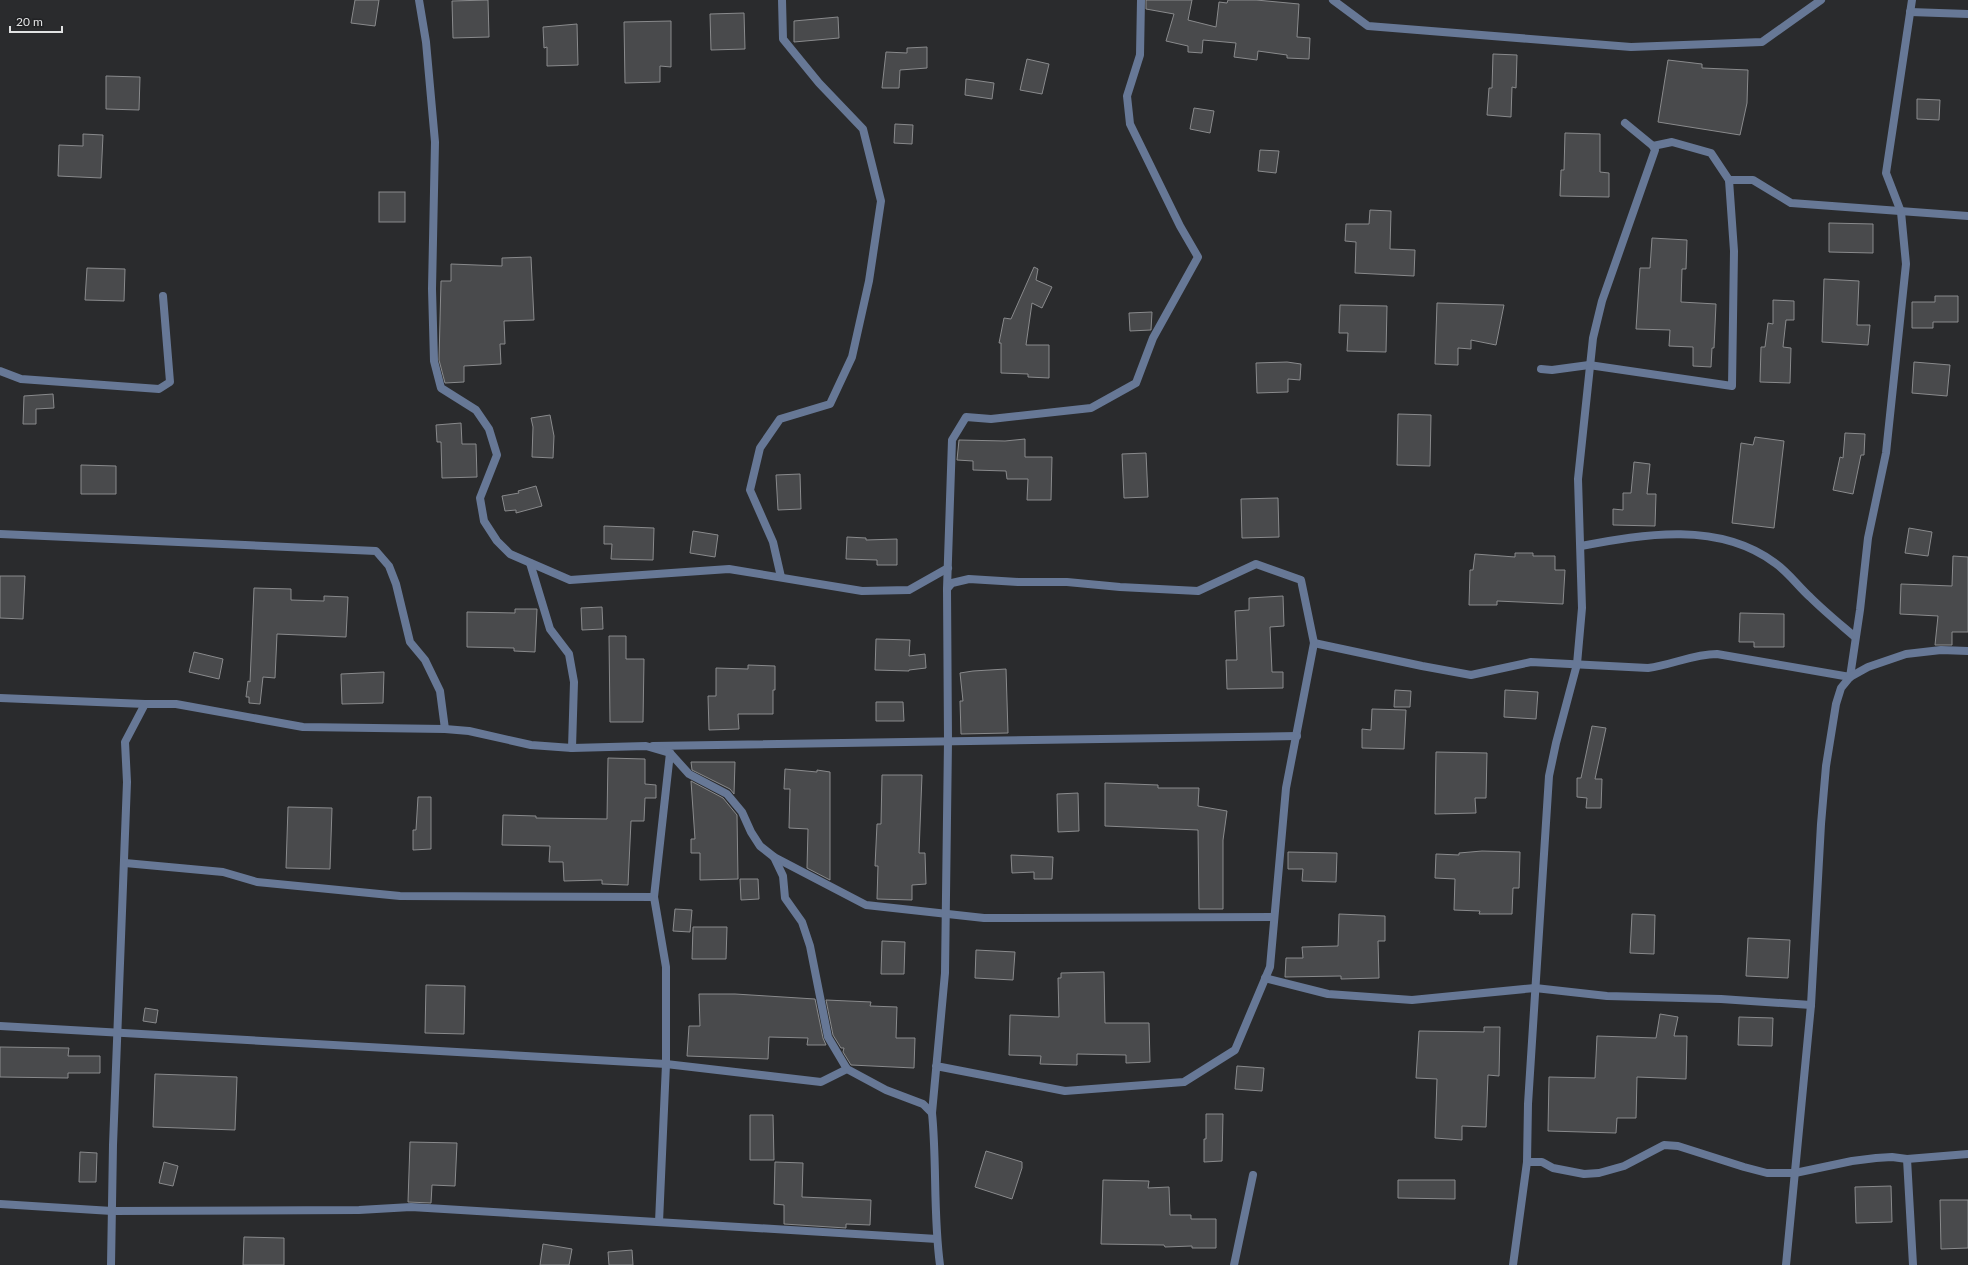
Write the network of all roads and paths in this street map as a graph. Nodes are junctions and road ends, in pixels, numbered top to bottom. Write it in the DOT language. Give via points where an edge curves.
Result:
graph roads {
  1 [pos="419,0"];
  2 [pos="782,0"];
  3 [pos="1141,0"];
  4 [pos="1333,0"];
  5 [pos="1821,0"];
  6 [pos="1912,0"];
  7 [pos="1910,12"];
  8 [pos="1968,14"];
  9 [pos="1625,123"];
  10 [pos="1653,146"];
  11 [pos="1729,180"];
  12 [pos="1901,212"];
  13 [pos="1968,216"];
  14 [pos="163,296"];
  15 [pos="1589,365"];
  16 [pos="1541,368"];
  17 [pos="0,372"];
  18 [pos="0,534"];
  19 [pos="1581,546"];
  20 [pos="530,563"];
  21 [pos="948,568"];
  22 [pos="781,577"];
  23 [pos="947,589"];
  24 [pos="1855,637"];
  25 [pos="1314,642"];
  26 [pos="1968,652"];
  27 [pos="1577,664"];
  28 [pos="1850,677"];
  29 [pos="0,698"];
  30 [pos="145,704"];
  31 [pos="445,729"];
  32 [pos="1297,736"];
  33 [pos="948,741"];
  34 [pos="646,746"];
  35 [pos="572,748"];
  36 [pos="670,753"];
  37 [pos="774,857"];
  38 [pos="125,863"];
  39 [pos="654,897"];
  40 [pos="945,914"];
  41 [pos="1274,916"];
  42 [pos="1265,978"];
  43 [pos="1535,988"];
  44 [pos="1811,1005"];
  45 [pos="0,1026"];
  46 [pos="118,1032"];
  47 [pos="666,1064"];
  48 [pos="936,1066"];
  49 [pos="847,1069"];
  50 [pos="932,1113"];
  51 [pos="1968,1154"];
  52 [pos="1908,1159"];
  53 [pos="1527,1162"];
  54 [pos="1795,1173"];
  55 [pos="1254,1176"];
  56 [pos="0,1204"];
  57 [pos="112,1211"];
  58 [pos="659,1222"];
  59 [pos="937,1239"];
  60 [pos="111,1265"];
  61 [pos="940,1265"];
  62 [pos="1234,1265"];
  63 [pos="1513,1265"];
  64 [pos="1786,1265"];
  65 [pos="1913,1265"];
  1 -- 20 [label="street" via="426,42 435,142 432,289 434,361 441,388 476,410 489,429 497,454 480,498 484,521 497,541 510,554"];
  2 -- 22 [label="street" via="783,39 819,83 863,129 881,200 852,357 830,404 780,419 760,448 750,490 772,542"];
  3 -- 21 [label="street" via="1140,55 1127,96 1130,124 1198,257 1153,338 1136,383 1091,408 991,419 966,417 952,440"];
  4 -- 5 [label="street" via="1368,26 1631,47 1762,42"];
  6 -- 7 [label="street"];
  7 -- 8 [label="street"];
  7 -- 12 [label="street" via="1886,173"];
  9 -- 10 [label="street"];
  10 -- 11 [label="street" via="1672,142 1711,153"];
  10 -- 15 [label="street" via="1654,156 1602,301"];
  11 -- 12 [label="street" via="1752,180 1791,203"];
  11 -- 15 [label="street" via="1734,251 1732,386"];
  12 -- 13 [label="street"];
  12 -- 24 [label="street" via="1906,264 1888,438 1868,538"];
  14 -- 17 [label="street" via="170,382 159,389 21,379"];
  15 -- 16 [label="street" via="1552,370"];
  15 -- 19 [label="street" via="1578,479"];
  18 -- 31 [label="street" via="376,551 389,566 396,584 410,642 425,660 440,691"];
  19 -- 24 [label="street" via="1621,538 1665,534 1699,535 1739,543 1775,563 1822,610"];
  19 -- 27 [label="street" via="1582,608"];
  20 -- 22 [label="street" via="570,580 729,569"];
  20 -- 35 [label="street" via="550,629 569,654 574,682"];
  21 -- 22 [label="street" via="909,590 862,591"];
  21 -- 23 [label="street"];
  23 -- 25 [label="street" via="952,583 969,579 1067,582 1120,588 1198,591 1256,564 1301,580"];
  23 -- 33 [label="street"];
  24 -- 28 [label="street"];
  25 -- 27 [label="street" via="1471,675 1531,662"];
  25 -- 32 [label="street"];
  26 -- 28 [label="street" via="1940,650 1906,654 1868,667"];
  27 -- 28 [label="street" via="1648,668 1665,666 1700,654 1718,654"];
  27 -- 43 [label="street" via="1549,776"];
  28 -- 44 [label="street" via="1841,688 1836,704 1826,766 1816,892"];
  29 -- 30 [label="street"];
  30 -- 31 [label="street" via="176,704 303,727"];
  30 -- 38 [label="street" via="125,742"];
  31 -- 35 [label="street" via="469,731 531,745"];
  32 -- 33 [label="street"];
  32 -- 41 [label="street" via="1286,788"];
  33 -- 34 [label="street"];
  33 -- 40 [label="street"];
  34 -- 35 [label="street"];
  34 -- 36 [label="street"];
  36 -- 37 [label="street" via="689,774 727,794 742,812 760,846"];
  36 -- 39 [label="street"];
  37 -- 40 [label="street" via="866,905"];
  37 -- 49 [label="street" via="783,876 786,898 802,922 810,946 828,1037"];
  38 -- 39 [label="street" via="223,872 256,882 400,896"];
  38 -- 46 [label="street"];
  39 -- 47 [label="street" via="666,968"];
  40 -- 41 [label="street" via="984,918"];
  40 -- 48 [label="street" via="945,973"];
  41 -- 42 [label="street" via="1270,968"];
  42 -- 43 [label="street" via="1328,994 1412,1000"];
  42 -- 48 [label="street" via="1235,1050 1184,1082 1065,1091"];
  43 -- 44 [label="street" via="1607,996 1721,999"];
  43 -- 53 [label="street"];
  44 -- 54 [label="street"];
  45 -- 46 [label="street"];
  46 -- 47 [label="street"];
  46 -- 57 [label="street"];
  47 -- 49 [label="street" via="820,1082"];
  47 -- 58 [label="street"];
  48 -- 50 [label="street"];
  49 -- 50 [label="street" via="886,1090 923,1104"];
  50 -- 59 [label="street" via="935,1138"];
  51 -- 52 [label="street"];
  52 -- 54 [label="street" via="1876,1158"];
  52 -- 65 [label="street"];
  53 -- 54 [label="street" via="1542,1162 1553,1168 1584,1174 1599,1173 1624,1166 1664,1145 1678,1146 1767,1173"];
  53 -- 63 [label="street"];
  54 -- 64 [label="street"];
  55 -- 62 [label="street"];
  56 -- 57 [label="street"];
  57 -- 58 [label="street" via="351,1210 412,1207"];
  57 -- 60 [label="street"];
  58 -- 59 [label="street"];
  59 -- 61 [label="street"];
}
